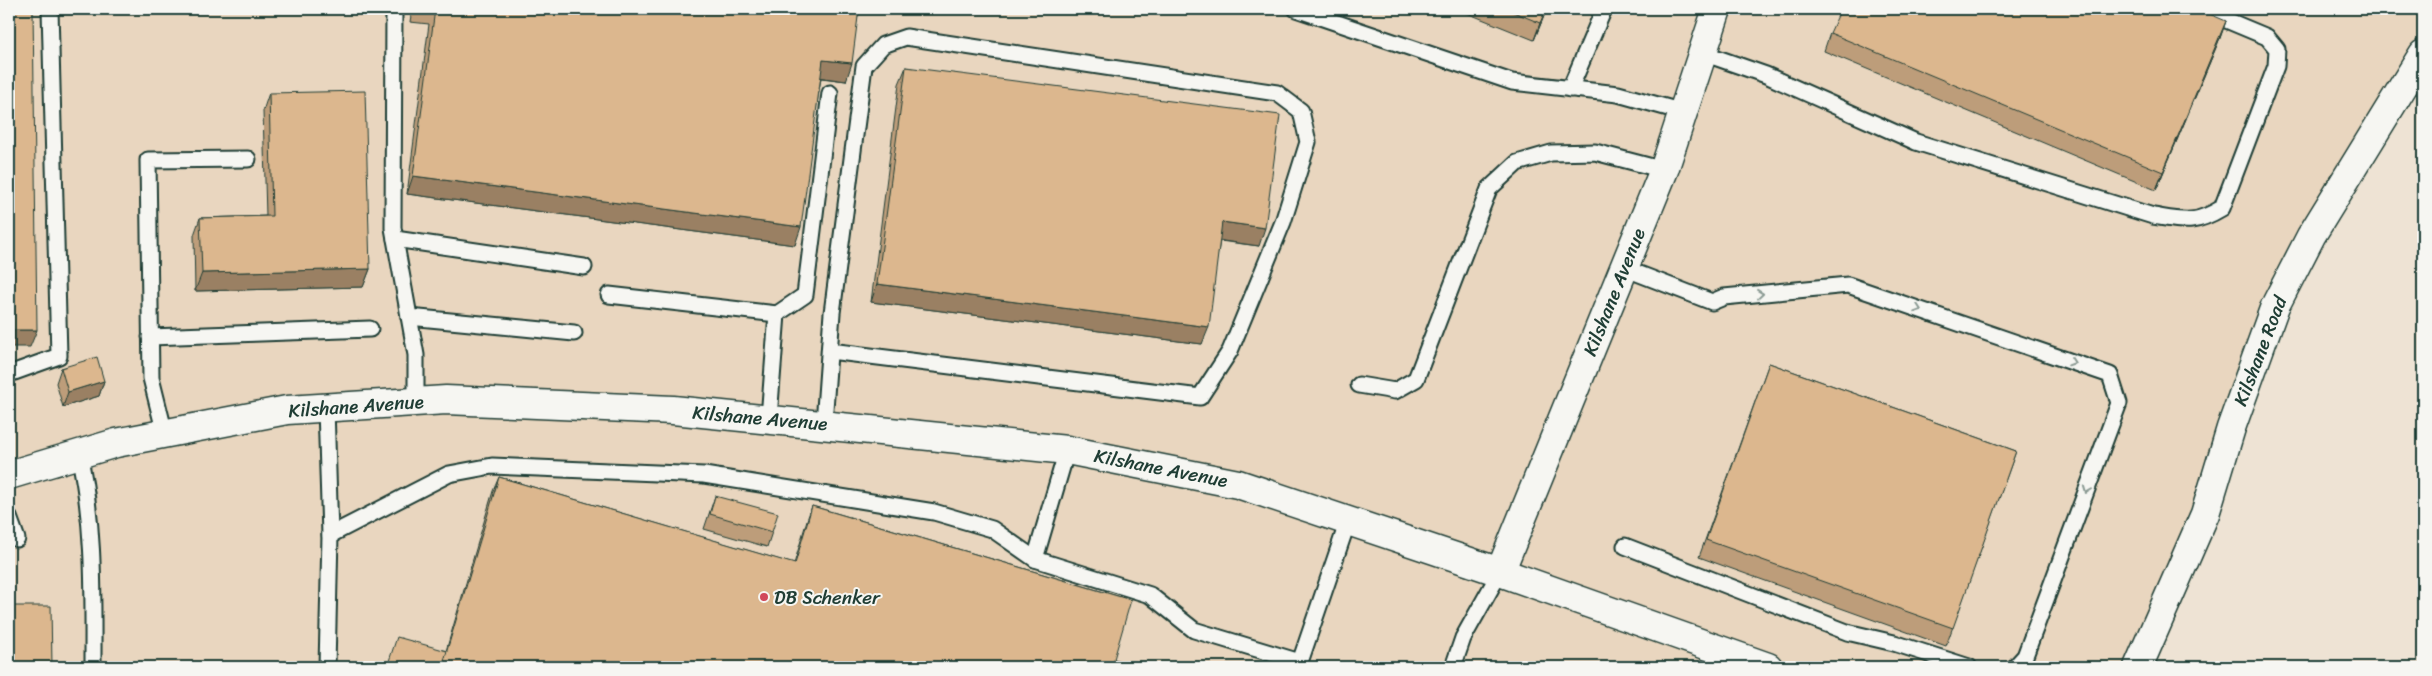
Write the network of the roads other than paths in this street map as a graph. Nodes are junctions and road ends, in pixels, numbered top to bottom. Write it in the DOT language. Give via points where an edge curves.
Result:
graph roads {
  1 [pos="50,9"];
  2 [pos="394,9"];
  3 [pos="1296,9"];
  4 [pos="1604,9"];
  5 [pos="1717,9"];
  6 [pos="2200,9"];
  7 [pos="1703,53"];
  8 [pos="2423,54"];
  9 [pos="1570,89"];
  10 [pos="830,93"];
  11 [pos="1684,112"];
  12 [pos="248,159"];
  13 [pos="1664,170"];
  14 [pos="395,239"];
  15 [pos="584,267"];
  16 [pos="1624,268"];
  17 [pos="609,295"];
  18 [pos="777,314"];
  19 [pos="409,317"];
  20 [pos="370,330"];
  21 [pos="574,333"];
  22 [pos="150,336"];
  23 [pos="830,351"];
  24 [pos="9,374"];
  25 [pos="1359,385"];
  26 [pos="416,402"];
  27 [pos="326,408"];
  28 [pos="769,418"];
  29 [pos="824,423"];
  30 [pos="165,434"];
  31 [pos="1067,450"];
  32 [pos="79,455"];
  33 [pos="9,475"];
  34 [pos="9,517"];
  35 [pos="1348,521"];
  36 [pos="330,535"];
  37 [pos="17,538"];
  38 [pos="1625,546"];
  39 [pos="1035,559"];
  40 [pos="1500,572"];
  41 [pos="1301,665"];
  42 [pos="94,667"];
  43 [pos="327,667"];
  44 [pos="1453,667"];
  45 [pos="1768,667"];
  46 [pos="1969,667"];
  47 [pos="2015,667"];
  48 [pos="2138,667"];
  1 -- 24 [label="lane" via="59,356"];
  2 -- 14 [label="lane"];
  3 -- 9 [label="lane" via="1512,82"];
  4 -- 9 [label="lane"];
  5 -- 7 [label="street, Kilshane Avenue"];
  6 -- 7 [label="lane" via="2267,36 2277,49 2276,66 2222,208 2202,220 2183,221 2153,216 1916,142 1766,75"];
  7 -- 11 [label="street, Kilshane Avenue"];
  8 -- 48 [label="street, Kilshane Road" via="2311,236 2275,306 2231,428 2205,514"];
  9 -- 11 [label="lane" via="1618,94"];
  10 -- 18 [label="lane" via="805,295"];
  11 -- 13 [label="street, Kilshane Avenue"];
  12 -- 22 [label="lane" via="148,160"];
  13 -- 16 [label="street, Kilshane Avenue"];
  13 -- 25 [label="lane" via="1595,152 1551,153 1516,163 1489,189 1416,379 1395,391"];
  14 -- 15 [label="lane"];
  14 -- 19 [label="lane"];
  16 -- 40 [label="street, Kilshane Avenue"];
  16 -- 47 [label="lane, one-way" via="1712,302 1724,297 1848,286 2110,375 2120,403 2025,656"];
  17 -- 18 [label="lane"];
  18 -- 28 [label="lane"];
  19 -- 21 [label="lane"];
  19 -- 26 [label="lane" via="416,355"];
  20 -- 22 [label="lane"];
  22 -- 30 [label="lane" via="151,378"];
  23 -- 23 [label="lane" via="832,313 864,66 883,45 906,37 1277,93 1301,111 1308,142 1282,222 1230,350 1200,397"];
  23 -- 29 [label="lane"];
  26 -- 27 [label="street, Kilshane Avenue"];
  26 -- 28 [label="street, Kilshane Avenue" via="446,400 664,409"];
  27 -- 30 [label="street, Kilshane Avenue" via="287,410"];
  27 -- 36 [label="lane"];
  28 -- 29 [label="street, Kilshane Avenue"];
  29 -- 31 [label="street, Kilshane Avenue"];
  30 -- 32 [label="street, Kilshane Avenue" via="116,443"];
  31 -- 35 [label="street, Kilshane Avenue" via="1238,484"];
  31 -- 39 [label="lane"];
  32 -- 33 [label="street, Kilshane Avenue"];
  32 -- 42 [label="lane" via="87,491"];
  34 -- 37 [label="lane"];
  35 -- 40 [label="street, Kilshane Avenue"];
  35 -- 41 [label="lane"];
  36 -- 39 [label="lane" via="449,474 492,466 704,475 934,512 992,528"];
  36 -- 43 [label="lane"];
  38 -- 46 [label="lane" via="1846,632 1894,643"];
  39 -- 41 [label="lane" via="1150,595 1194,630"];
  40 -- 44 [label="lane" via="1463,638"];
  40 -- 45 [label="street, Kilshane Avenue"];
}
